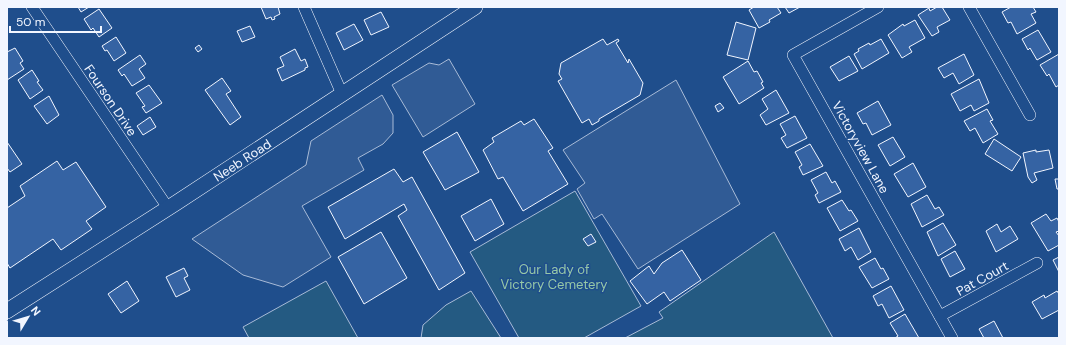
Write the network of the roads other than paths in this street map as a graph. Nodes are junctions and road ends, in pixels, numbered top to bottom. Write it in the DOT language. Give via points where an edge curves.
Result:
graph roads {
  1 [pos="32,7"];
  2 [pos="304,7"];
  3 [pos="475,7"];
  4 [pos="877,7"];
  5 [pos="969,7"];
  6 [pos="342,94"];
  7 [pos="1030,115"];
  8 [pos="168,208"];
  9 [pos="1037,263"];
  10 [pos="7,311"];
  11 [pos="940,316"];
  12 [pos="952,338"];
  1 -- 8 [label="street, Fourson Drive"];
  2 -- 6 [label="street"];
  3 -- 6 [label="street, Neeb Road"];
  4 -- 11 [label="street, Victoryview Lane" via="793,55"];
  5 -- 7 [label="street"];
  6 -- 8 [label="street, Neeb Road"];
  8 -- 10 [label="street, Neeb Road"];
  9 -- 11 [label="street, Pat Court"];
  11 -- 12 [label="street, Victoryview Lane"];
}
